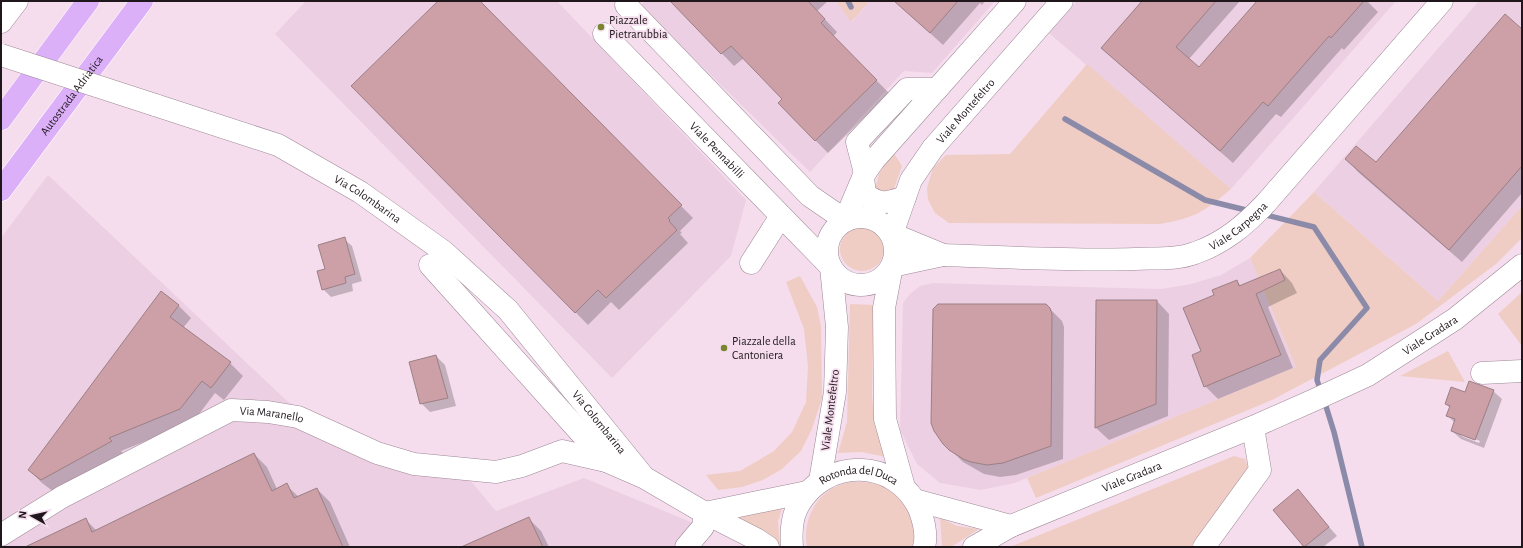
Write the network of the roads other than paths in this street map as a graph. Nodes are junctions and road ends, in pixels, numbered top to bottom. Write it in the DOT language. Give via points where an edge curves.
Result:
graph roads {
  1 [pos="17,1"];
  2 [pos="86,1"];
  3 [pos="142,1"];
  4 [pos="150,1"];
  5 [pos="1015,1"];
  6 [pos="1062,1"];
  7 [pos="1442,1"];
  8 [pos="626,5"];
  9 [pos="1,22"];
  10 [pos="604,34"];
  11 [pos="1,55"];
  12 [pos="99,59"];
  13 [pos="1,119"];
  14 [pos="864,175"];
  15 [pos="1,190"];
  16 [pos="905,197"];
  17 [pos="780,216"];
  18 [pos="845,220"];
  19 [pos="892,234"];
  20 [pos="943,255"];
  21 [pos="751,263"];
  22 [pos="430,265"];
  23 [pos="1522,265"];
  24 [pos="892,266"];
  25 [pos="831,267"];
  26 [pos="1522,371"];
  27 [pos="1482,373"];
  28 [pos="1253,428"];
  29 [pos="562,451"];
  30 [pos="606,461"];
  31 [pos="645,478"];
  32 [pos="814,486"];
  33 [pos="910,494"];
  34 [pos="705,513"];
  35 [pos="1011,526"];
  36 [pos="1,536"];
  37 [pos="686,547"];
  38 [pos="768,547"];
  39 [pos="792,547"];
  40 [pos="924,547"];
  41 [pos="974,547"];
  42 [pos="1204,547"];
  1 -- 9 [label="street"];
  2 -- 13 [label="highway"];
  3 -- 12 [label="highway, Autostrada Adriatica"];
  4 -- 12 [label="highway"];
  5 -- 14 [label="street" via="874,160"];
  6 -- 16 [label="street, Viale Montefeltro" via="1031,45 953,136 933,148 911,180"];
  7 -- 20 [label="street, Viale Carpegna" via="1266,203 1247,223 1219,242 1194,254 1168,258 1117,260"];
  8 -- 18 [label="street" via="810,196"];
  10 -- 17 [label="street, Viale Pennabilli"];
  11 -- 31 [label="street, Via Colombarina, bridge" via="278,145 360,192 443,251 508,310"];
  12 -- 15 [label="highway, Autostrada Adriatica"];
  14 -- 16 [label="street" via="865,194 874,201 885,204"];
  14 -- 18 [label="street"];
  16 -- 19 [label="street, Viale Montefeltro"];
  17 -- 21 [label="street"];
  17 -- 25 [label="street, Viale Pennabilli"];
  18 -- 19 [label="street" via="866,216 881,223"];
  18 -- 25 [label="street" via="830,235 827,257"];
  19 -- 20 [label="street, Viale Carpegna"];
  19 -- 24 [label="street" via="896,256"];
  20 -- 24 [label="street, Viale Carpegna"];
  22 -- 30 [label="street, Via Colombarina"];
  23 -- 28 [label="street, Viale Gradara" via="1455,319 1368,374"];
  24 -- 25 [label="street" via="886,275 867,285 846,282"];
  24 -- 33 [label="street" via="884,308 885,419"];
  25 -- 32 [label="street, Viale Montefeltro" via="837,327 835,392"];
  26 -- 27 [label="street"];
  28 -- 35 [label="street, Viale Gradara"];
  28 -- 42 [label="street" via="1260,470"];
  29 -- 30 [label="street, Via Colombarina"];
  29 -- 36 [label="street, Via Maranello" via="522,466 496,472 414,464 377,452 298,417 231,410 62,497"];
  30 -- 31 [label="street, Via Colombarina"];
  31 -- 34 [label="street, Via Colombarina"];
  32 -- 33 [label="street, Rotonda del Duca" via="841,471 864,469 885,475"];
  32 -- 34 [label="street"];
  32 -- 39 [label="street, Rotonda del Duca" via="797,509 791,528"];
  33 -- 35 [label="street"];
  33 -- 40 [label="street" via="924,520"];
  34 -- 37 [label="street" via="703,527"];
  34 -- 38 [label="street, Via Colombarina"];
  35 -- 41 [label="street, Viale Gradara"];
}
